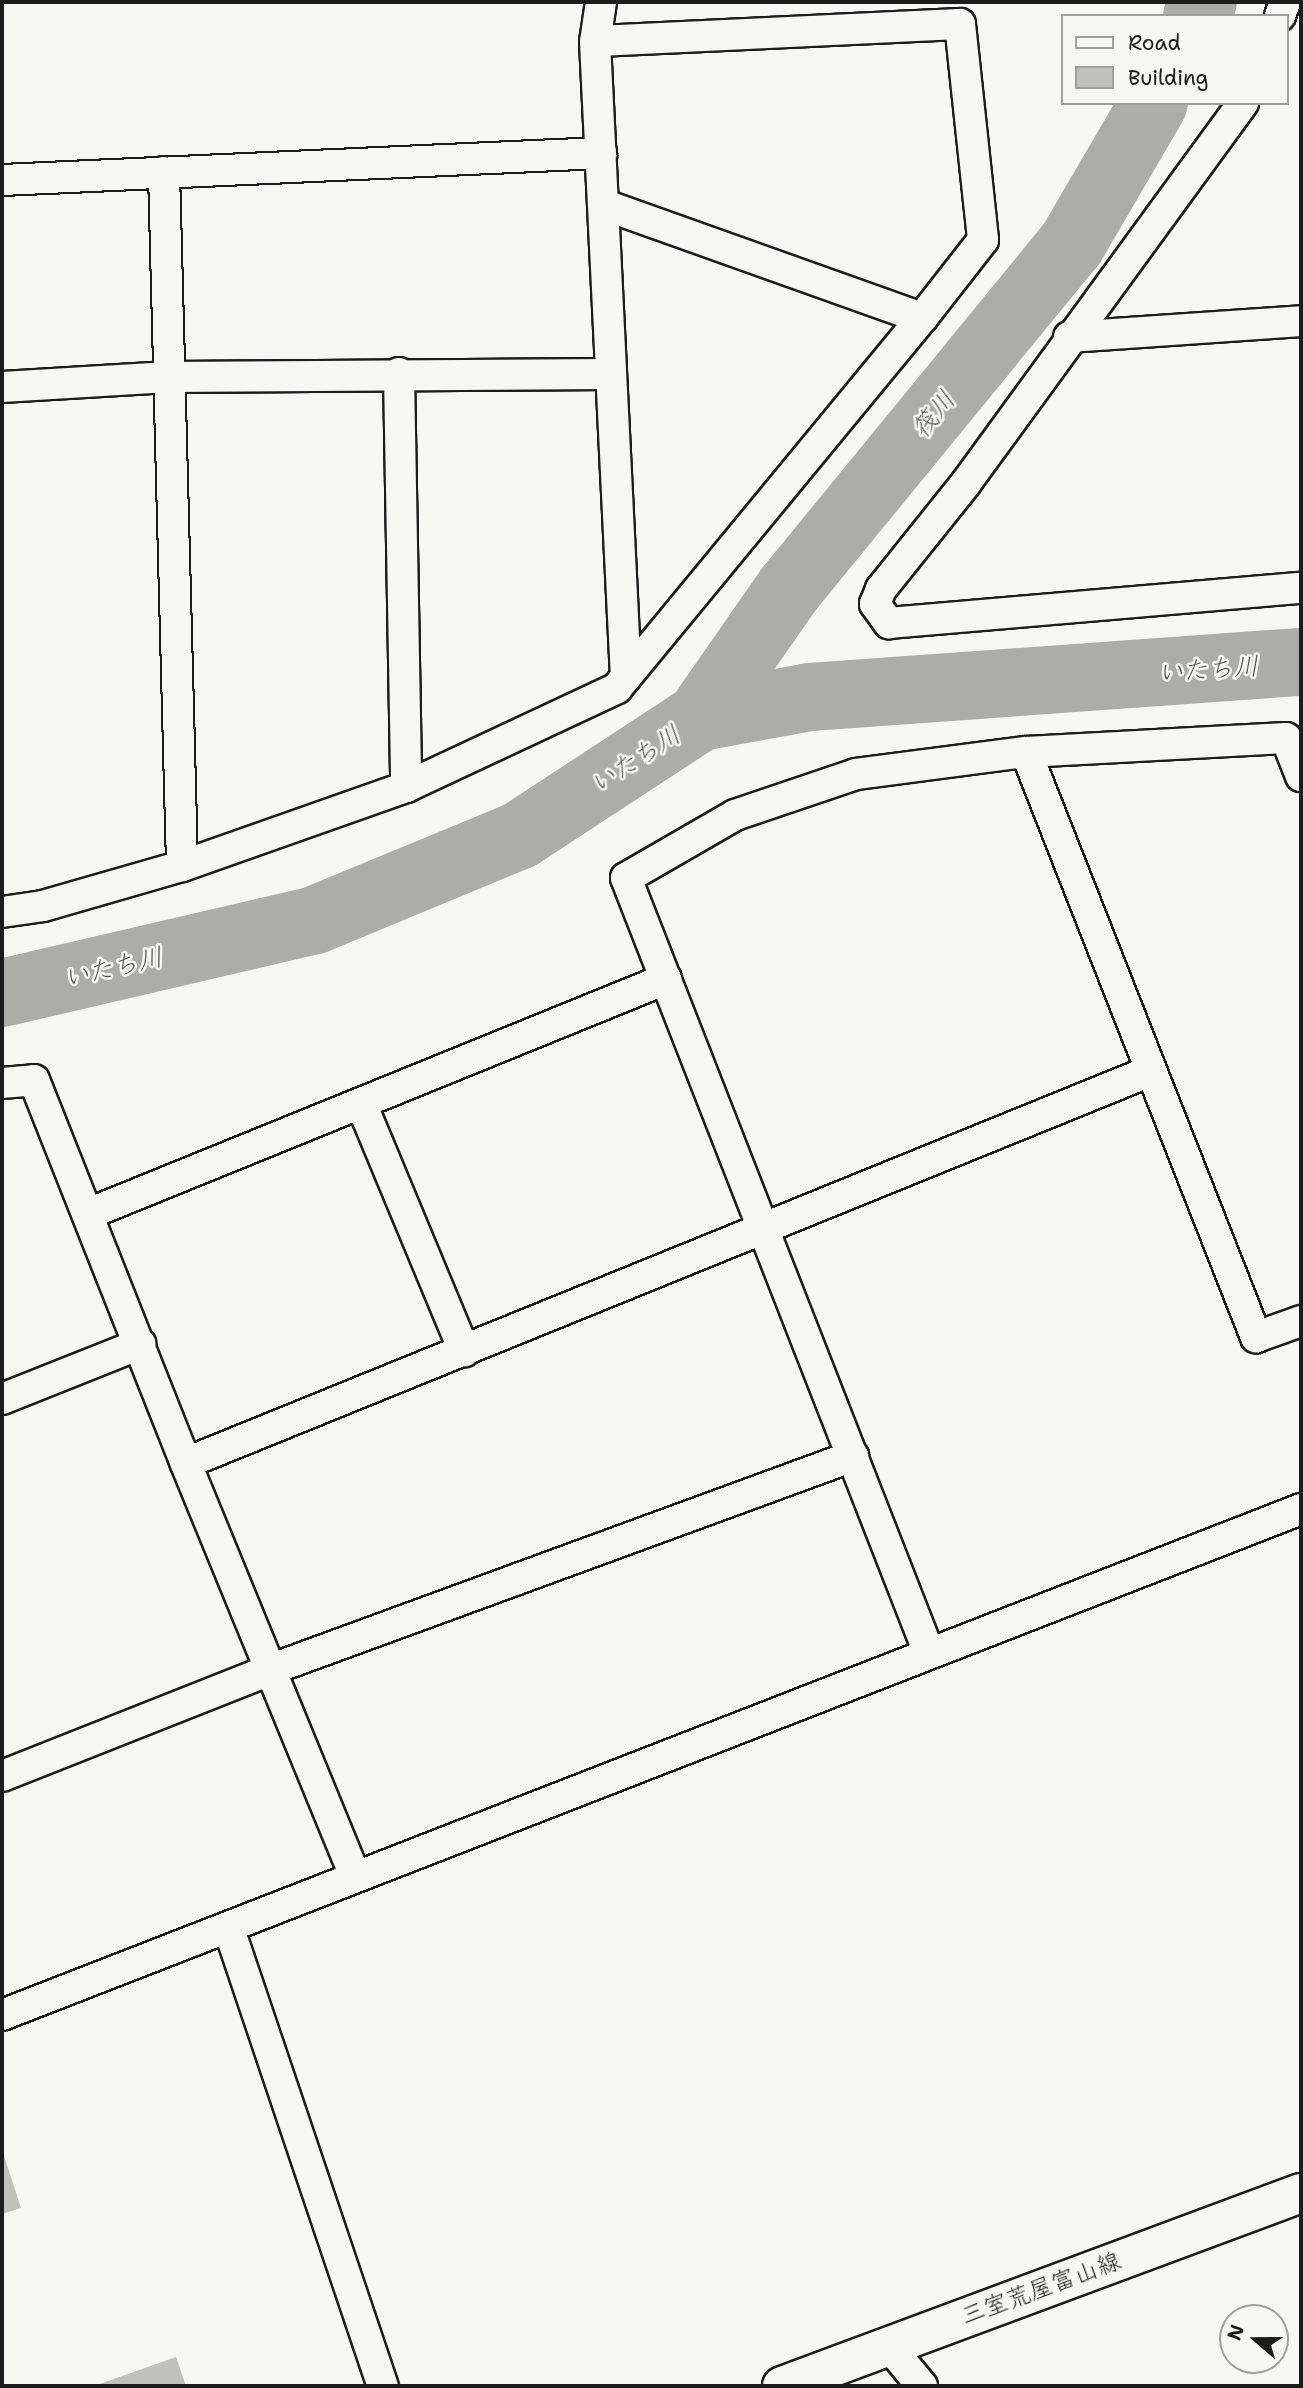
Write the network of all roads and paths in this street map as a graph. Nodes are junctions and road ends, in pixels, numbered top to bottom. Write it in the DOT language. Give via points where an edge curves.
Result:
graph roads {
  1 [pos="601,2"];
  2 [pos="597,41"];
  3 [pos="1242,105"];
  4 [pos="601,153"];
  5 [pos="164,172"];
  6 [pos="2,180"];
  7 [pos="605,205"];
  8 [pos="922,318"];
  9 [pos="1301,321"];
  10 [pos="1069,337"];
  11 [pos="399,373"];
  12 [pos="610,374"];
  13 [pos="169,377"];
  14 [pos="2,387"];
  15 [pos="1301,588"];
  16 [pos="626,677"];
  17 [pos="1027,752"];
  18 [pos="1301,776"];
  19 [pos="405,787"];
  20 [pos="182,866"];
  21 [pos="2,912"];
  22 [pos="666,979"];
  23 [pos="1149,1072"];
  24 [pos="2,1083"];
  25 [pos="361,1102"];
  26 [pos="88,1214"];
  27 [pos="766,1230"];
  28 [pos="1301,1321"];
  29 [pos="141,1344"];
  30 [pos="464,1351"];
  31 [pos="2,1399"];
  32 [pos="853,1456"];
  33 [pos="186,1463"];
  34 [pos="1301,1509"];
  35 [pos="929,1653"];
  36 [pos="272,1669"];
  37 [pos="2,1776"];
  38 [pos="355,1876"];
  39 [pos="229,1929"];
  40 [pos="2,2015"];
  41 [pos="1301,2193"];
  42 [pos="889,2346"];
  43 [pos="383,2386"];
  44 [pos="782,2386"];
  45 [pos="922,2386"];
  1 -- 2 [label="street"];
  2 -- 4 [label="street"];
  2 -- 8 [label="street" via="960,24 983,240"];
  3 -- 10 [label="street"];
  4 -- 5 [label="street"];
  4 -- 7 [label="street"];
  5 -- 6 [label="street"];
  5 -- 13 [label="street"];
  7 -- 8 [label="street"];
  7 -- 12 [label="street"];
  8 -- 16 [label="street"];
  9 -- 10 [label="street"];
  10 -- 15 [label="street" via="966,482 881,589 876,604 881,618 889,623"];
  11 -- 12 [label="street"];
  11 -- 13 [label="street"];
  11 -- 19 [label="street"];
  12 -- 16 [label="street"];
  13 -- 14 [label="street"];
  13 -- 20 [label="street"];
  16 -- 19 [label="street" via="617,688"];
  17 -- 18 [label="street" via="1286,738"];
  17 -- 22 [label="street" via="856,774 735,816 652,860 626,878"];
  17 -- 23 [label="street"];
  19 -- 20 [label="street"];
  20 -- 21 [label="street" via="43,906"];
  22 -- 25 [label="street"];
  22 -- 27 [label="street"];
  23 -- 27 [label="street"];
  23 -- 28 [label="street" via="1256,1337"];
  24 -- 26 [label="street" via="34,1080"];
  25 -- 26 [label="street"];
  25 -- 30 [label="street"];
  26 -- 29 [label="street"];
  27 -- 30 [label="street"];
  27 -- 32 [label="street"];
  29 -- 31 [label="street"];
  29 -- 33 [label="street"];
  30 -- 33 [label="street"];
  32 -- 35 [label="street"];
  32 -- 36 [label="street"];
  33 -- 36 [label="street"];
  34 -- 35 [label="street"];
  35 -- 38 [label="street" via="473,1835"];
  36 -- 37 [label="street"];
  36 -- 38 [label="street"];
  38 -- 39 [label="street"];
  39 -- 40 [label="street"];
  39 -- 43 [label="street"];
  41 -- 42 [label="main road, 三室荒屋富山線"];
  42 -- 44 [label="main road, 三室荒屋富山線"];
  42 -- 45 [label="street"];
}
